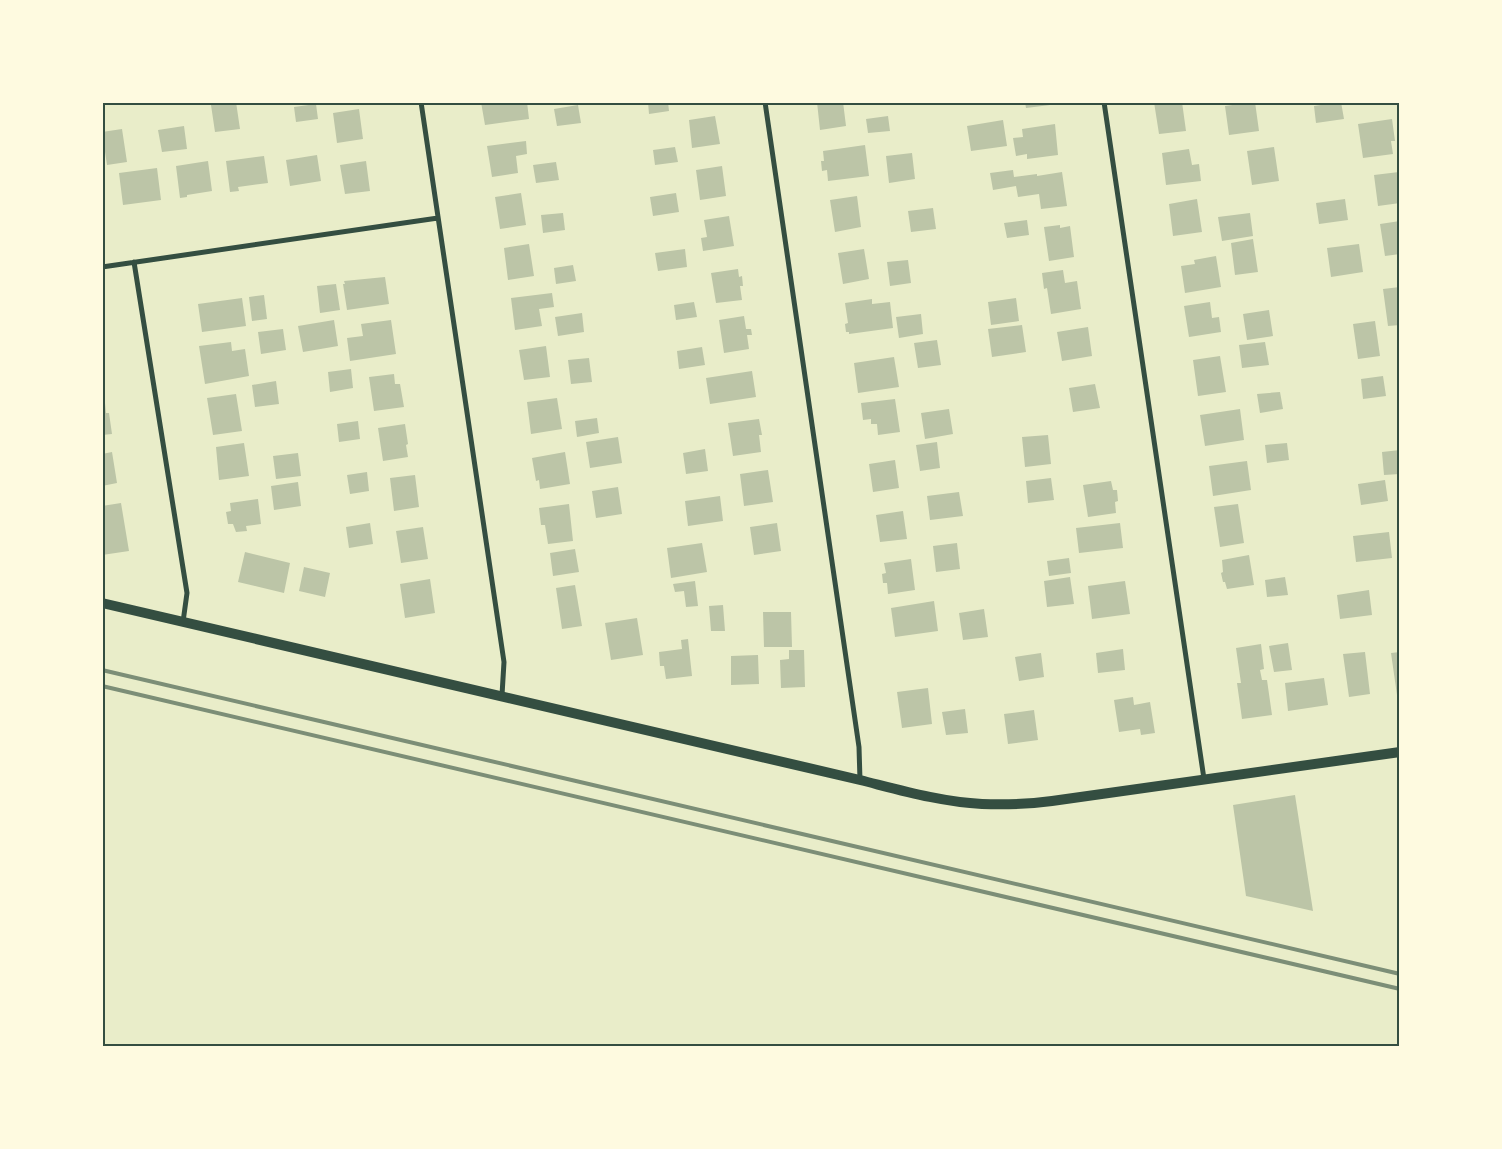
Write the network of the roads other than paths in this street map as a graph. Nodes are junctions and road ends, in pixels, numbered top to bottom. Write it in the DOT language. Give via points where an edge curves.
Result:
graph roads {
  1 [pos="421,102"];
  2 [pos="765,102"];
  3 [pos="1104,102"];
  4 [pos="438,218"];
  5 [pos="134,262"];
  6 [pos="102,267"];
  7 [pos="102,603"];
  8 [pos="183,622"];
  9 [pos="502,695"];
  10 [pos="1400,752"];
  11 [pos="1204,779"];
  12 [pos="860,780"];
  1 -- 4 [label="street"];
  2 -- 12 [label="street" via="859,747"];
  3 -- 11 [label="street"];
  4 -- 5 [label="street"];
  4 -- 9 [label="street" via="504,662"];
  5 -- 6 [label="street"];
  5 -- 8 [label="street" via="187,593"];
  7 -- 8 [label="main road"];
  8 -- 9 [label="main road"];
  9 -- 12 [label="main road"];
  10 -- 11 [label="main road"];
  11 -- 12 [label="main road" via="1016,805 945,800"];
}
